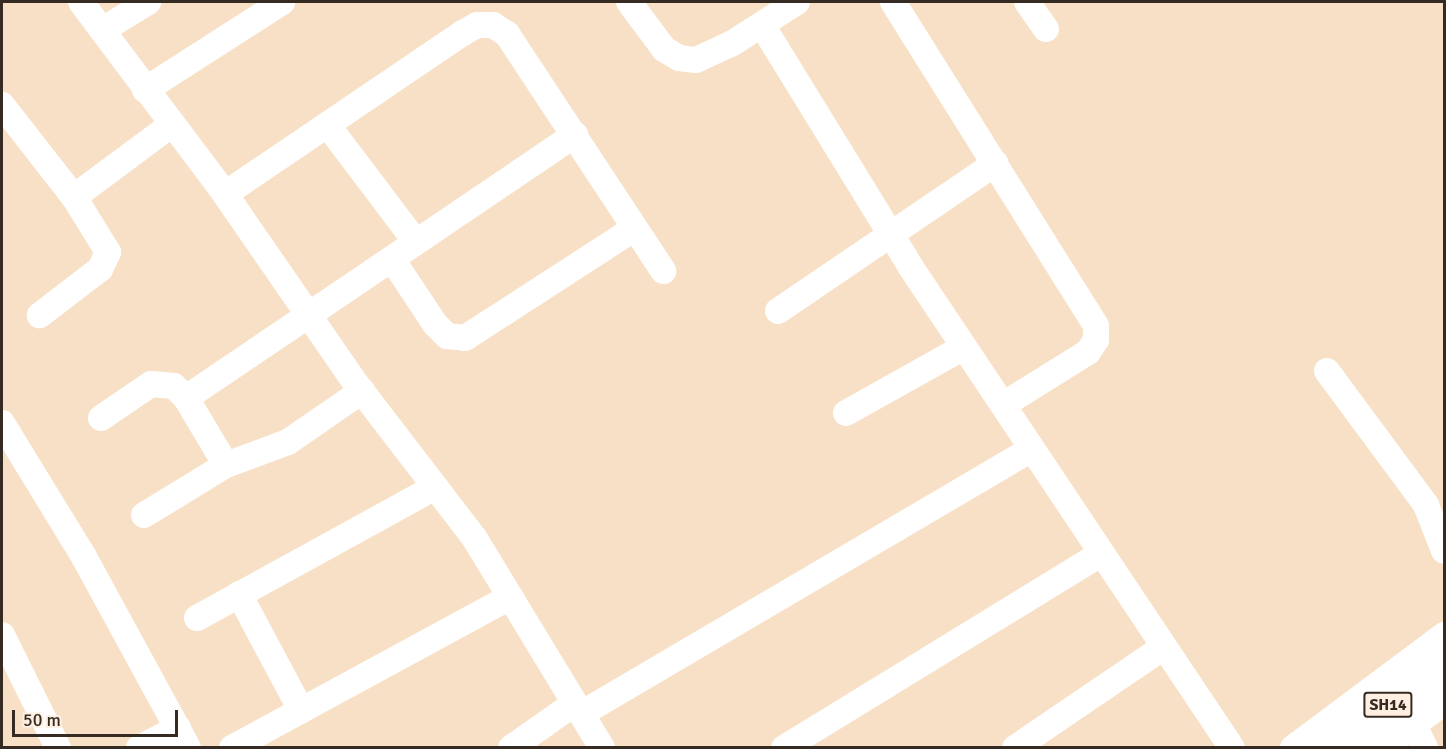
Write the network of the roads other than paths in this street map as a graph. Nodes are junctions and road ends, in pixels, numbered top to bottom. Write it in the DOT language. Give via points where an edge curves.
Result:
graph roads {
  1 [pos="81,2"];
  2 [pos="148,2"];
  3 [pos="282,2"];
  4 [pos="629,2"];
  5 [pos="797,2"];
  6 [pos="893,2"];
  7 [pos="1027,2"];
  8 [pos="762,25"];
  9 [pos="104,29"];
  10 [pos="1046,29"];
  11 [pos="145,90"];
  12 [pos="2,105"];
  13 [pos="171,125"];
  14 [pos="329,127"];
  15 [pos="575,135"];
  16 [pos="996,163"];
  17 [pos="225,194"];
  18 [pos="74,197"];
  19 [pos="632,230"];
  20 [pos="890,232"];
  21 [pos="416,242"];
  22 [pos="392,259"];
  23 [pos="663,271"];
  24 [pos="778,311"];
  25 [pos="40,315"];
  26 [pos="310,318"];
  27 [pos="964,347"];
  28 [pos="1327,371"];
  29 [pos="362,392"];
  30 [pos="186,398"];
  31 [pos="1003,405"];
  32 [pos="846,413"];
  33 [pos="101,418"];
  34 [pos="5,435"];
  35 [pos="1030,450"];
  36 [pos="226,465"];
  37 [pos="435,487"];
  38 [pos="144,516"];
  39 [pos="1444,551"];
  40 [pos="1100,554"];
  41 [pos="239,594"];
  42 [pos="510,597"];
  43 [pos="197,618"];
  44 [pos="2,634"];
  45 [pos="1444,635"];
  46 [pos="1162,648"];
  47 [pos="1444,663"];
  48 [pos="1444,697"];
  49 [pos="578,708"];
  50 [pos="301,710"];
  51 [pos="1419,734"];
  52 [pos="183,738"];
  53 [pos="58,747"];
  54 [pos="139,747"];
  55 [pos="232,747"];
  56 [pos="511,747"];
  57 [pos="602,747"];
  58 [pos="784,747"];
  59 [pos="1015,747"];
  60 [pos="1232,747"];
  61 [pos="1293,747"];
  62 [pos="1331,747"];
  63 [pos="1376,747"];
  1 -- 9 [label="street"];
  2 -- 9 [label="street"];
  3 -- 11 [label="street"];
  4 -- 8 [label="street" via="664,49 679,58 696,60 714,54"];
  5 -- 8 [label="street"];
  6 -- 16 [label="street"];
  7 -- 10 [label="street"];
  8 -- 20 [label="street"];
  9 -- 11 [label="street"];
  11 -- 13 [label="street"];
  12 -- 18 [label="street"];
  13 -- 17 [label="street"];
  13 -- 18 [label="street"];
  14 -- 15 [label="street" via="463,33 485,24 507,34"];
  14 -- 17 [label="street"];
  14 -- 21 [label="street"];
  15 -- 19 [label="street"];
  15 -- 21 [label="street"];
  16 -- 20 [label="street"];
  16 -- 31 [label="street" via="1096,327 1096,340 1088,352"];
  17 -- 26 [label="street"];
  18 -- 25 [label="street" via="105,243 106,261"];
  19 -- 22 [label="street" via="465,338 447,336 435,324"];
  19 -- 23 [label="street"];
  20 -- 24 [label="street"];
  20 -- 27 [label="street"];
  21 -- 22 [label="street"];
  22 -- 26 [label="street"];
  26 -- 29 [label="street"];
  26 -- 30 [label="street"];
  27 -- 31 [label="street"];
  27 -- 32 [label="street"];
  28 -- 39 [label="street" via="1426,505"];
  29 -- 36 [label="street" via="288,442"];
  29 -- 37 [label="street"];
  30 -- 33 [label="street" via="174,387 151,384"];
  30 -- 36 [label="street"];
  31 -- 35 [label="street"];
  34 -- 52 [label="street" via="84,557"];
  35 -- 40 [label="street"];
  35 -- 49 [label="street"];
  36 -- 38 [label="street"];
  37 -- 41 [label="street"];
  37 -- 42 [label="street" via="475,539"];
  40 -- 46 [label="street"];
  40 -- 58 [label="street"];
  41 -- 43 [label="street"];
  41 -- 50 [label="street"];
  42 -- 49 [label="street"];
  42 -- 50 [label="street"];
  44 -- 53 [label="street"];
  45 -- 61 [label="street"];
  46 -- 59 [label="street"];
  46 -- 60 [label="street"];
  47 -- 62 [label="main road, SH14"];
  48 -- 51 [label="main road, SH14"];
  49 -- 56 [label="street"];
  49 -- 57 [label="street"];
  50 -- 55 [label="street"];
  51 -- 63 [label="main road, SH14"];
  52 -- 54 [label="street"];
}
